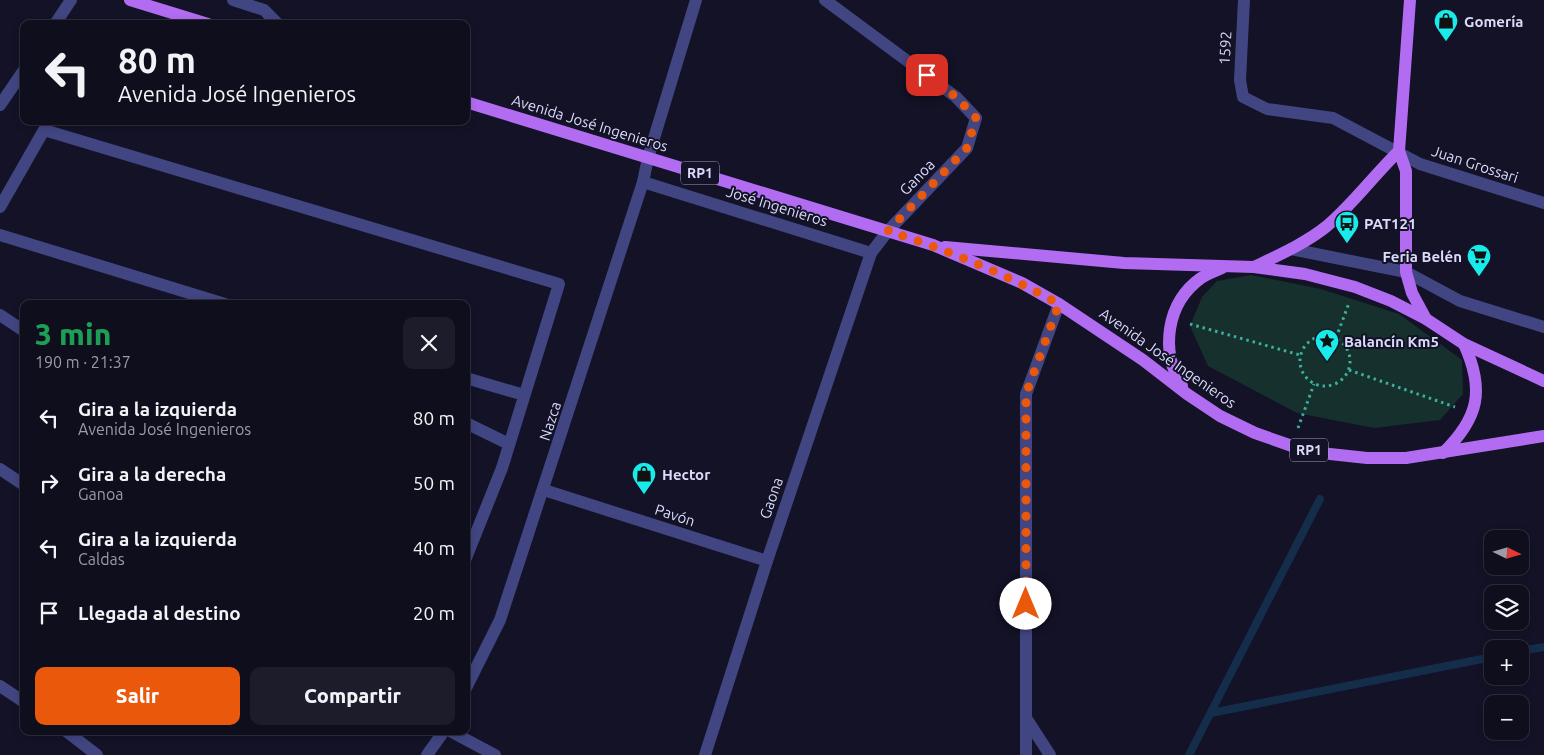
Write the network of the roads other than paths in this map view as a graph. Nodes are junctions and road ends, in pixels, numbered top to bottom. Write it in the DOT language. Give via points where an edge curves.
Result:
graph roads {
  1 [pos="71,0"];
  2 [pos="130,0"];
  3 [pos="233,0"];
  4 [pos="696,0"];
  5 [pos="825,0"];
  6 [pos="1244,0"];
  7 [pos="1410,0"];
  8 [pos="265,5"];
  9 [pos="58,20"];
  10 [pos="195,20"];
  11 [pos="275,20"];
  12 [pos="20,76"];
  13 [pos="1243,97"];
  14 [pos="470,103"];
  15 [pos="0,105"];
  16 [pos="1399,151"];
  17 [pos="648,158"];
  18 [pos="643,182"];
  19 [pos="1544,203"];
  20 [pos="0,207"];
  21 [pos="888,231"];
  22 [pos="0,235"];
  23 [pos="933,246"];
  24 [pos="1291,249"];
  25 [pos="871,253"];
  26 [pos="1224,266"];
  27 [pos="1254,267"];
  28 [pos="1406,272"];
  29 [pos="212,300"];
  30 [pos="1059,304"];
  31 [pos="0,315"];
  32 [pos="1426,319"];
  33 [pos="1544,327"];
  34 [pos="20,328"];
  35 [pos="1464,344"];
  36 [pos="470,379"];
  37 [pos="1544,381"];
  38 [pos="1187,394"];
  39 [pos="524,395"];
  40 [pos="470,425"];
  41 [pos="1544,436"];
  42 [pos="1523,438"];
  43 [pos="509,444"];
  44 [pos="1544,444"];
  45 [pos="1444,453"];
  46 [pos="0,469"];
  47 [pos="20,482"];
  48 [pos="544,490"];
  49 [pos="470,547"];
  50 [pos="767,561"];
  51 [pos="470,680"];
  52 [pos="0,686"];
  53 [pos="20,699"];
  54 [pos="1026,718"];
  55 [pos="71,735"];
  56 [pos="441,735"];
  57 [pos="458,735"];
  58 [pos="97,755"];
  59 [pos="427,755"];
  60 [pos="495,755"];
  61 [pos="705,755"];
  62 [pos="1026,755"];
  63 [pos="1050,755"];
  1 -- 9 [label="street"];
  2 -- 10 [label="main road"];
  3 -- 8 [label="street"];
  4 -- 17 [label="street, Nazca"];
  5 -- 21 [label="street, Ganoa" via="956,97 976,118 967,148"];
  6 -- 13 [label="street, 1592" via="1240,80"];
  7 -- 16 [label="main road"];
  8 -- 11 [label="street"];
  12 -- 15 [label="street"];
  13 -- 16 [label="street, Juan Grossari" via="1267,109 1333,118"];
  14 -- 17 [label="main road, Avenida José Ingenieros / RP1"];
  16 -- 19 [label="street, Juan Grossari" via="1420,164"];
  16 -- 24 [label="main road, Avenida José Ingenieros" via="1359,196 1326,226"];
  16 -- 28 [label="main road, Avenida José Ingenieros" via="1406,171"];
  17 -- 18 [label="street, Nazca"];
  17 -- 21 [label="main road, Avenida José Ingenieros / RP1"];
  18 -- 25 [label="street, José Ingenieros"];
  18 -- 48 [label="street, Nazca"];
  20 -- 39 [label="street" via="44,130 558,284"];
  21 -- 23 [label="main road, Avenida José Ingenieros / RP1"];
  21 -- 25 [label="street, Ganoa"];
  22 -- 29 [label="street"];
  23 -- 26 [label="main road, Avenida José Ingenieros / RP1" via="1124,263"];
  23 -- 30 [label="main road, Avenida José Ingenieros / RP1" via="1022,284"];
  24 -- 27 [label="main road, Avenida José Ingenieros"];
  24 -- 28 [label="street"];
  25 -- 50 [label="street, Gaona"];
  26 -- 27 [label="main road, Avenida José Ingenieros / RP1"];
  26 -- 38 [label="main road, RP1" via="1201,278 1182,296 1171,319 1168,346 1173,372"];
  27 -- 32 [label="main road, Avenida José Ingenieros / RP1" via="1305,274 1355,287"];
  28 -- 32 [label="main road, Avenida José Ingenieros" via="1412,294"];
  28 -- 33 [label="street" via="1460,301"];
  30 -- 38 [label="main road, Avenida José Ingenieros / RP1" via="1143,360"];
  30 -- 54 [label="street" via="1026,394"];
  31 -- 34 [label="street"];
  32 -- 35 [label="main road, Avenida José Ingenieros / RP1"];
  35 -- 37 [label="main road, Avenida José Ingenieros / RP1"];
  35 -- 45 [label="main road" via="1474,366 1477,390 1472,414 1461,435"];
  36 -- 39 [label="street"];
  38 -- 45 [label="main road, Avenida José Ingenieros / RP1" via="1220,416 1292,446 1368,458"];
  39 -- 43 [label="street"];
  40 -- 43 [label="street"];
  41 -- 42 [label="main road, Avenida José Ingenieros / RP1"];
  42 -- 44 [label="street"];
  42 -- 45 [label="main road, Avenida José Ingenieros / RP1"];
  43 -- 49 [label="street"];
  46 -- 47 [label="street"];
  48 -- 50 [label="street, Pavón"];
  48 -- 51 [label="street, Nazca" via="500,620"];
  50 -- 61 [label="street, Gaona"];
  52 -- 53 [label="street"];
  54 -- 62 [label="street"];
  54 -- 63 [label="street"];
  55 -- 58 [label="street"];
  56 -- 59 [label="street"];
  57 -- 60 [label="street"];
}
